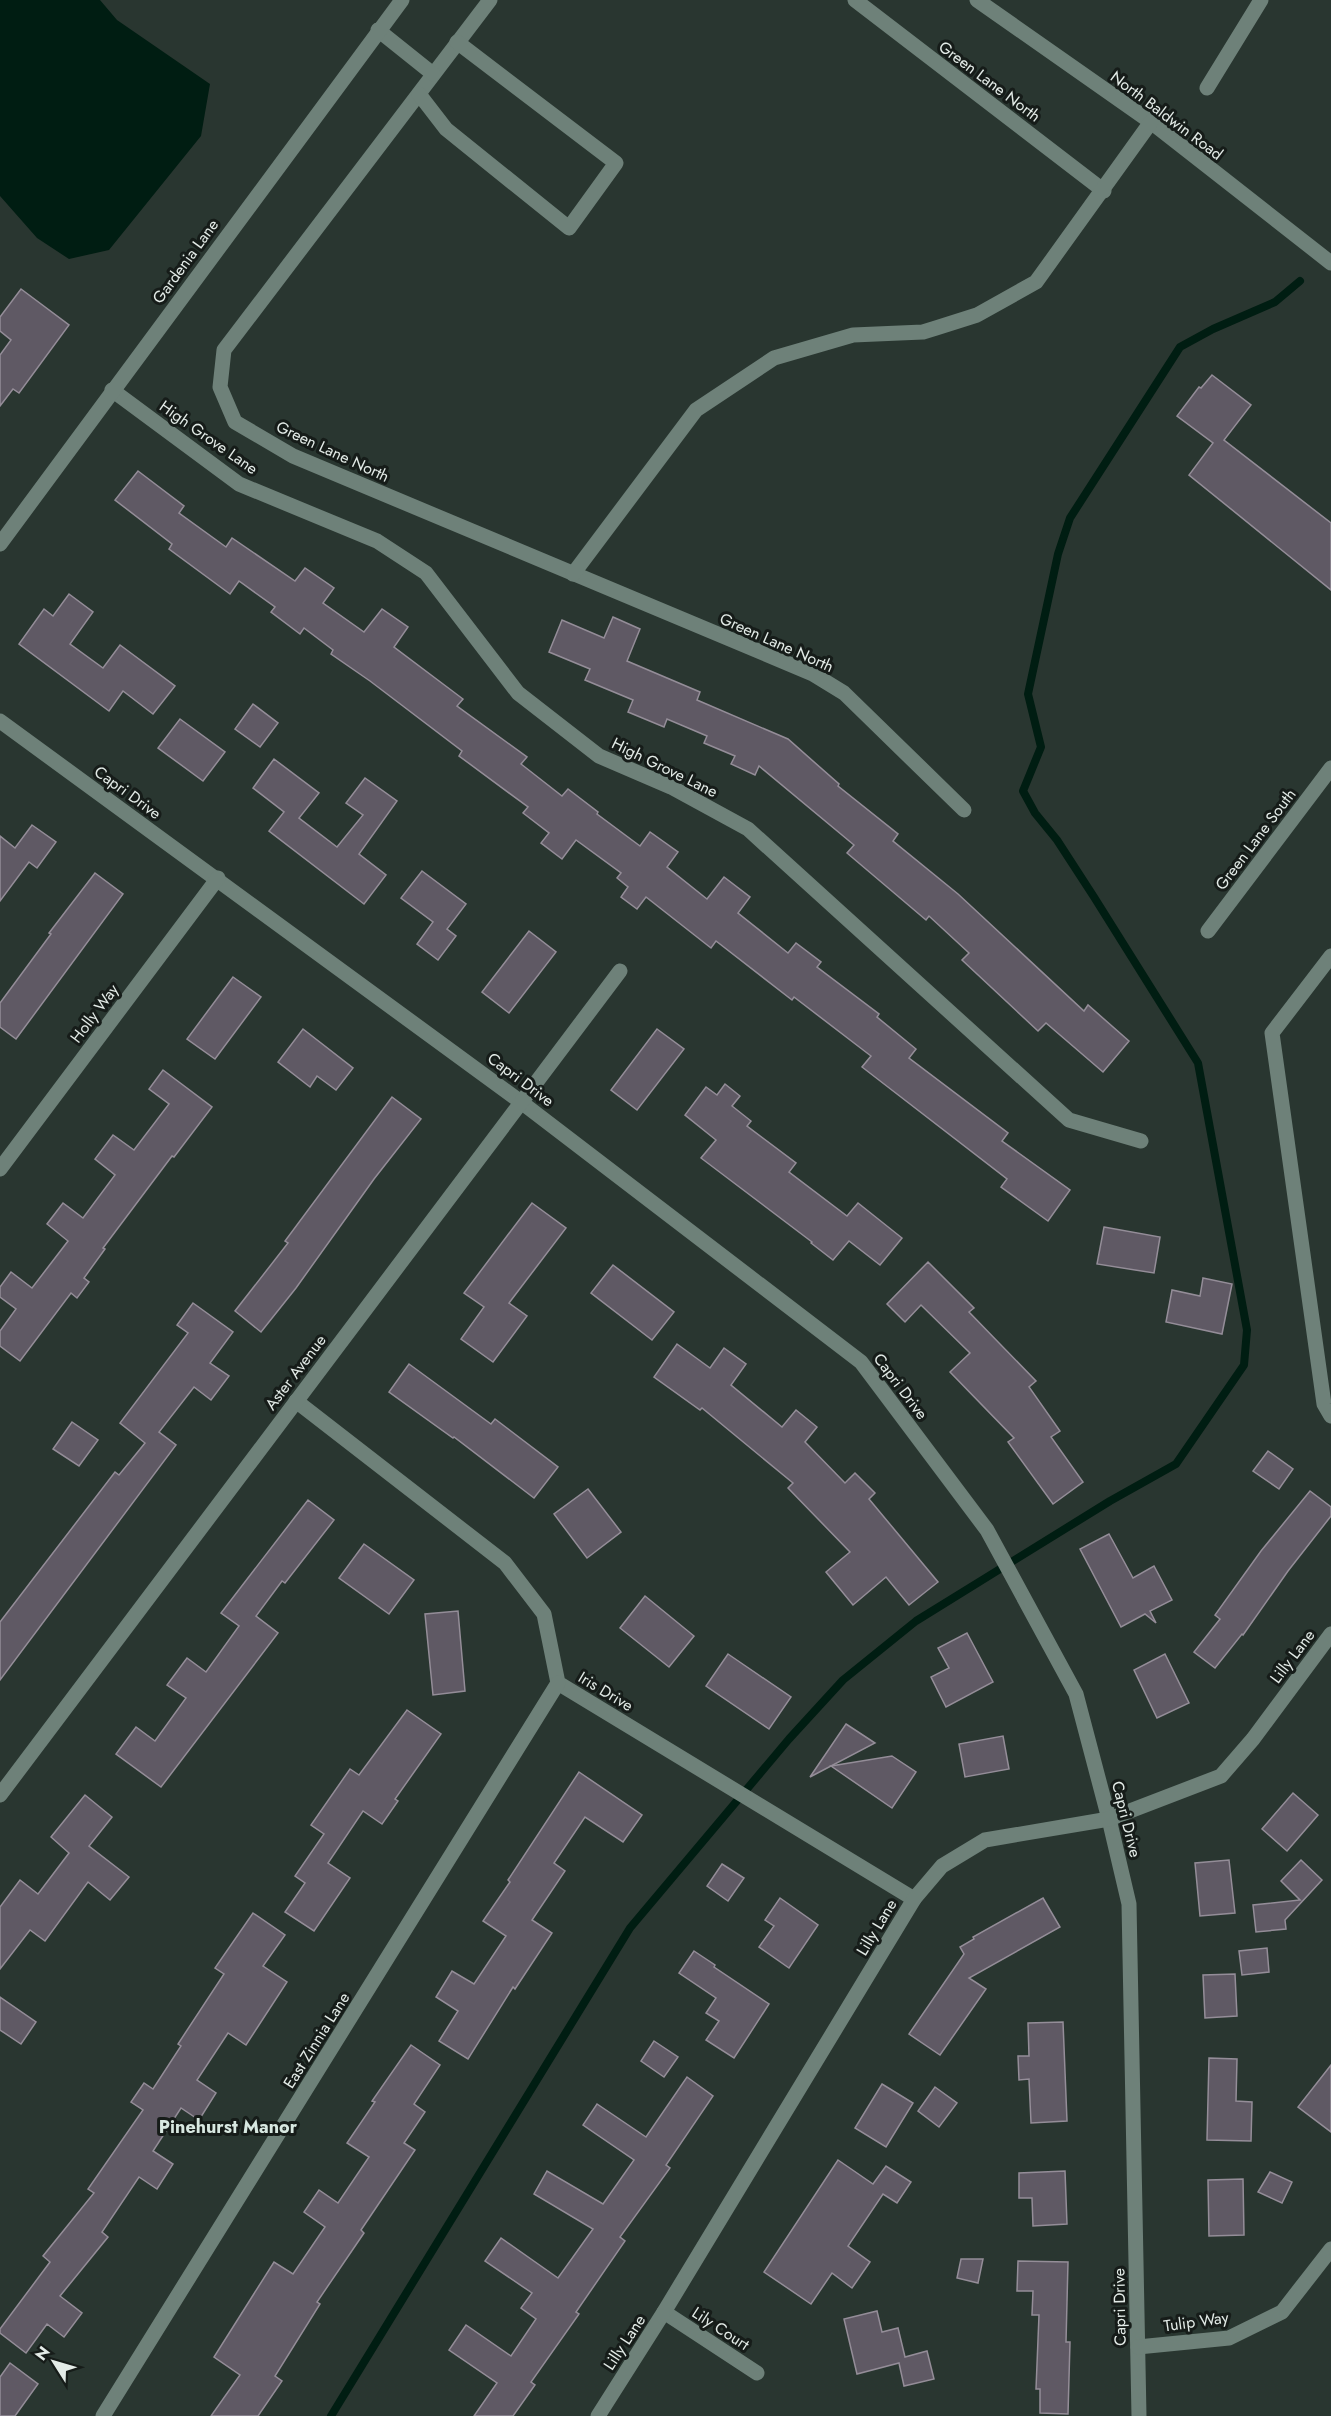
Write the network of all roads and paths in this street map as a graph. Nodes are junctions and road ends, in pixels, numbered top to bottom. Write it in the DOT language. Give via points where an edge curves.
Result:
graph roads {
  1 [pos="402,0"];
  2 [pos="490,0"];
  3 [pos="855,0"];
  4 [pos="977,0"];
  5 [pos="1261,0"];
  6 [pos="378,30"];
  7 [pos="458,42"];
  8 [pos="433,74"];
  9 [pos="1207,88"];
  10 [pos="419,94"];
  11 [pos="1151,123"];
  12 [pos="1104,191"];
  13 [pos="1331,263"];
  14 [pos="112,390"];
  15 [pos="0,544"];
  16 [pos="573,574"];
  17 [pos="0,721"];
  18 [pos="1331,768"];
  19 [pos="964,810"];
  20 [pos="218,878"];
  21 [pos="1208,932"];
  22 [pos="1331,956"];
  23 [pos="620,971"];
  24 [pos="521,1101"];
  25 [pos="1141,1141"];
  26 [pos="0,1169"];
  27 [pos="296,1401"];
  28 [pos="1331,1416"];
  29 [pos="1331,1634"];
  30 [pos="558,1683"];
  31 [pos="0,1794"];
  32 [pos="1110,1819"];
  33 [pos="914,1899"];
  34 [pos="1331,2249"];
  35 [pos="664,2313"];
  36 [pos="1138,2347"];
  37 [pos="757,2373"];
  38 [pos="103,2416"];
  39 [pos="598,2416"];
  40 [pos="1139,2416"];
  1 -- 6 [label="street, Gardenia Lane"];
  2 -- 7 [label="street, Green Lane North"];
  3 -- 12 [label="street, Green Lane North"];
  4 -- 11 [label="street, North Baldwin Road"];
  5 -- 9 [label="street"];
  6 -- 8 [label="street"];
  6 -- 14 [label="street, Gardenia Lane"];
  7 -- 8 [label="street, Green Lane North"];
  7 -- 10 [label="street" via="616,163 570,228 446,129"];
  8 -- 10 [label="street, Green Lane North"];
  10 -- 16 [label="street, Green Lane North" via="224,350 220,387 235,422 293,456"];
  11 -- 12 [label="street"];
  11 -- 13 [label="street, North Baldwin Road"];
  12 -- 16 [label="street" via="1036,282 977,315 923,332 853,335 774,358 696,410"];
  14 -- 15 [label="street, Gardenia Lane"];
  14 -- 25 [label="street, High Grove Lane" via="239,483 377,541 426,573 518,693 599,756 671,787 748,829 1069,1120"];
  16 -- 19 [label="street, Green Lane North" via="813,674 844,693"];
  17 -- 20 [label="street, Capri Drive"];
  18 -- 21 [label="street, Green Lane South"];
  20 -- 24 [label="street, Capri Drive"];
  20 -- 26 [label="street, Holly Way"];
  22 -- 28 [label="street" via="1272,1033 1324,1404"];
  23 -- 24 [label="street, Aster Avenue"];
  24 -- 27 [label="street, Aster Avenue"];
  24 -- 32 [label="street, Capri Drive" via="861,1362 987,1530 1076,1695"];
  27 -- 30 [label="street, Iris Drive" via="505,1563 544,1614"];
  27 -- 31 [label="street, Aster Avenue"];
  29 -- 32 [label="street, Lilly Lane" via="1221,1776"];
  30 -- 33 [label="street, Iris Drive"];
  30 -- 38 [label="street, East Zinnia Lane"];
  32 -- 33 [label="street, Lilly Lane" via="985,1840 942,1866"];
  32 -- 36 [label="street, Capri Drive" via="1129,1904"];
  33 -- 35 [label="street, Lilly Lane"];
  34 -- 36 [label="street, Tulip Way" via="1282,2312 1229,2338"];
  35 -- 37 [label="street, Lily Court"];
  35 -- 39 [label="street, Lilly Lane"];
  36 -- 40 [label="street, Capri Drive"];
}
